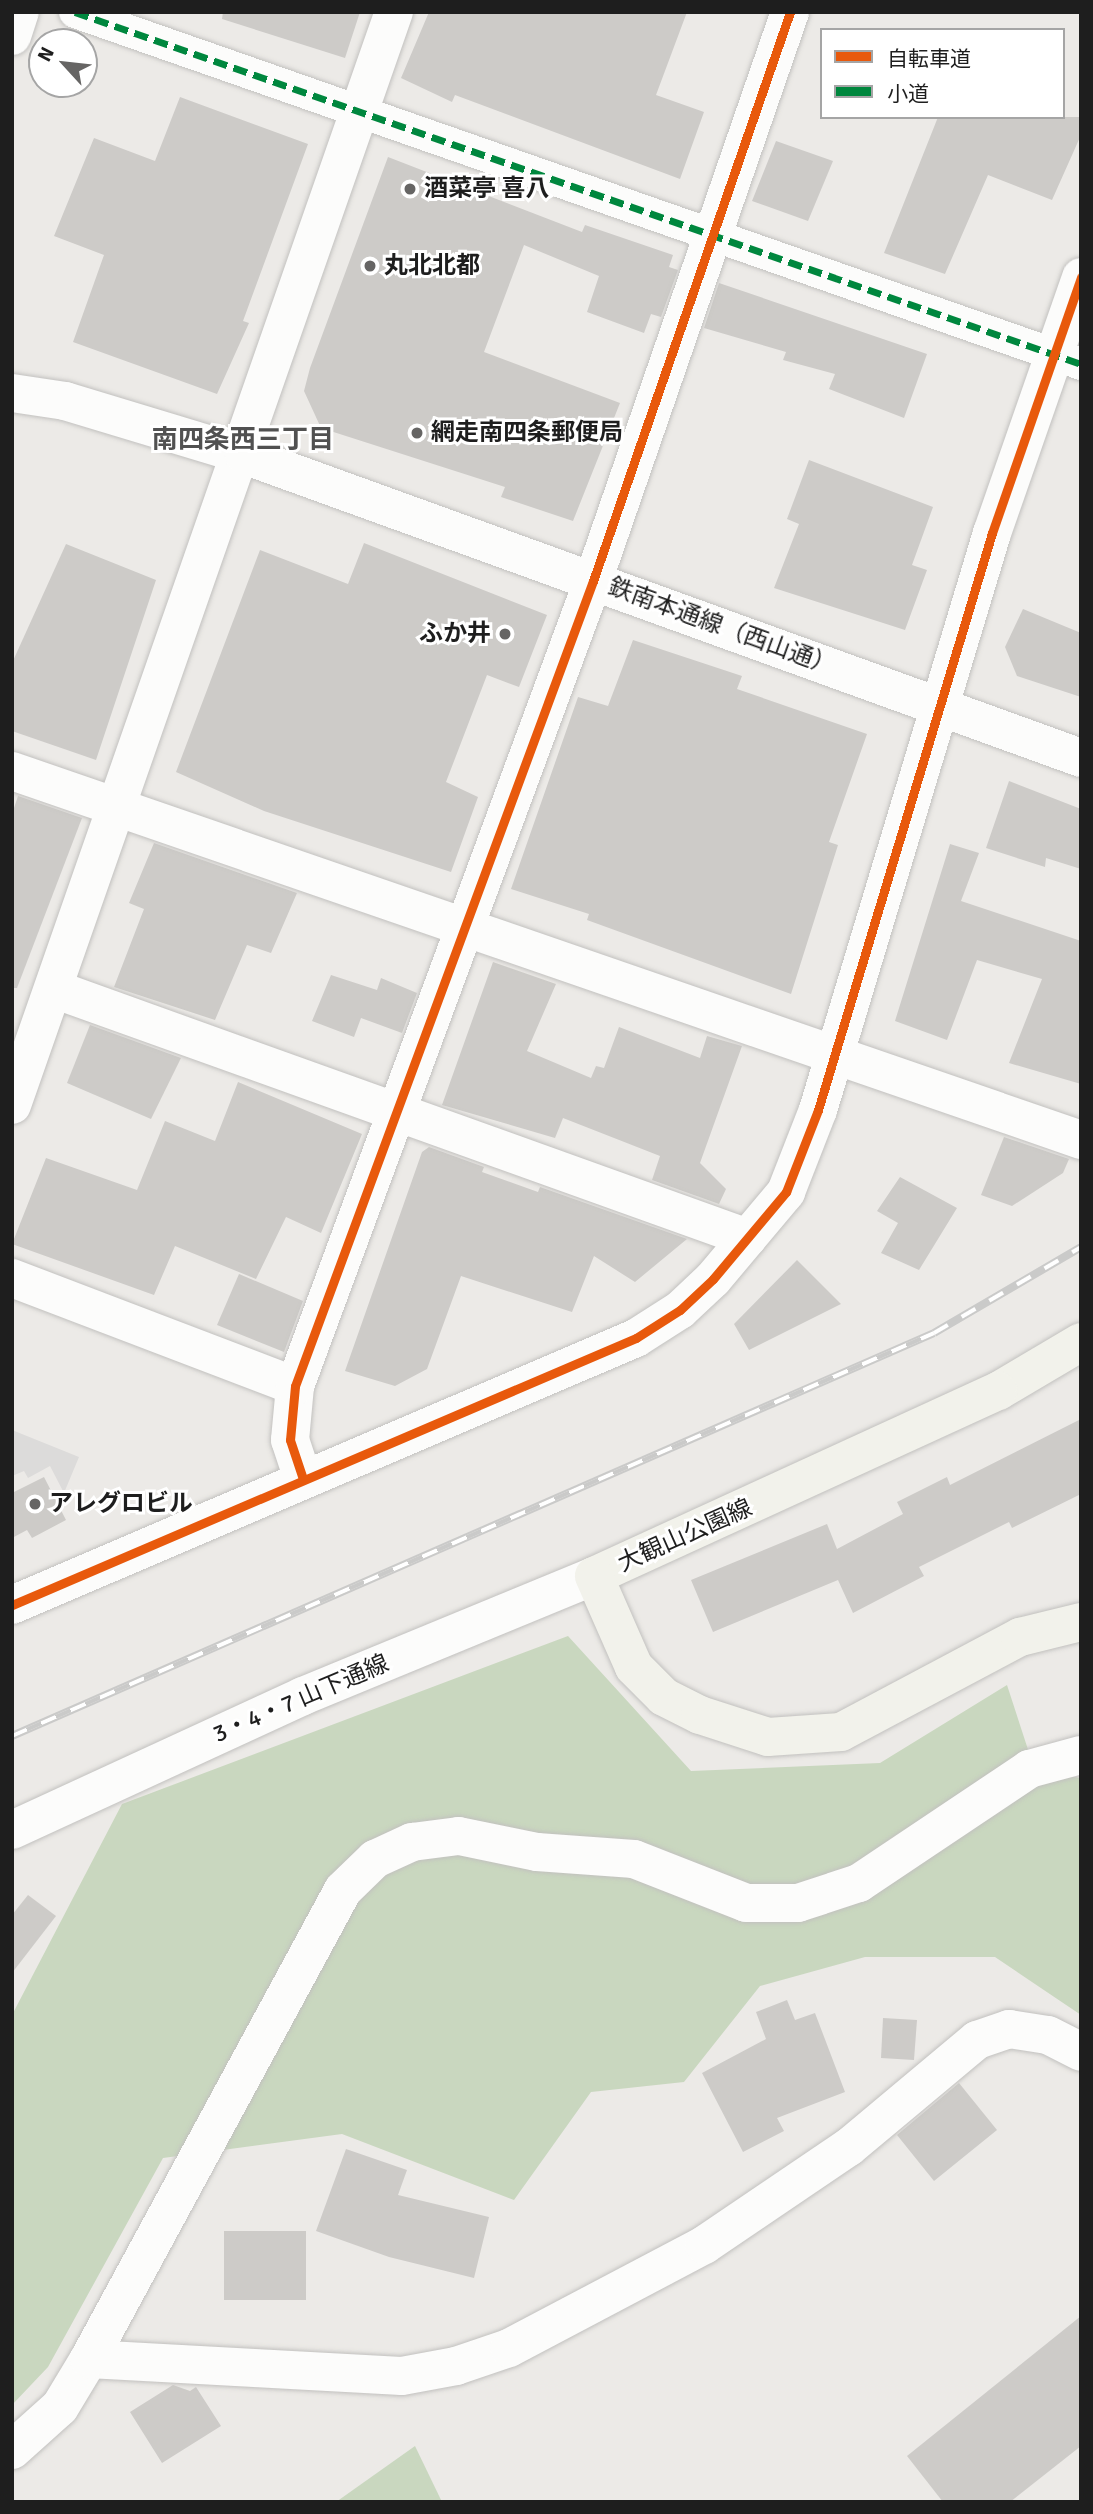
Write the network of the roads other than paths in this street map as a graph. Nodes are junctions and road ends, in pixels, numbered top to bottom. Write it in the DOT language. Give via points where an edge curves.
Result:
graph roads {
  1 [pos="20,12"];
  2 [pos="75,12"];
  3 [pos="394,12"];
  4 [pos="790,12"];
  5 [pos="12,36"];
  6 [pos="360,112"];
  7 [pos="712,236"];
  8 [pos="1081,277"];
  9 [pos="1067,359"];
  10 [pos="12,393"];
  11 [pos="244,455"];
  12 [pos="593,581"];
  13 [pos="938,704"];
  14 [pos="1081,758"];
  15 [pos="12,771"];
  16 [pos="119,808"];
  17 [pos="464,928"];
  18 [pos="54,989"];
  19 [pos="832,1055"];
  20 [pos="12,1105"];
  21 [pos="396,1112"];
  22 [pos="1081,1140"];
  23 [pos="748,1238"];
  24 [pos="12,1278"];
  25 [pos="1081,1342"];
  26 [pos="295,1386"];
  27 [pos="303,1479"];
  28 [pos="594,1576"];
  29 [pos="12,1605"];
  30 [pos="1081,1622"];
  31 [pos="1081,1755"];
  32 [pos="12,1830"];
  33 [pos="1081,2052"];
  34 [pos="89,2359"];
  35 [pos="12,2449"];
  1 -- 5 [label="street"];
  2 -- 6 [label="street"];
  3 -- 6 [label="street"];
  4 -- 7 [label="street"];
  6 -- 7 [label="street"];
  6 -- 11 [label="street"];
  7 -- 9 [label="street"];
  7 -- 12 [label="street"];
  8 -- 9 [label="street"];
  9 -- 13 [label="street"];
  10 -- 11 [label="street, 鉄南本通線（西山通）" via="65,401"];
  11 -- 12 [label="street, 鉄南本通線（西山通）"];
  11 -- 16 [label="street"];
  12 -- 13 [label="street, 鉄南本通線（西山通）"];
  12 -- 17 [label="street"];
  13 -- 14 [label="street, 鉄南本通線（西山通）"];
  13 -- 19 [label="street"];
  15 -- 16 [label="street"];
  16 -- 17 [label="street"];
  16 -- 18 [label="street"];
  17 -- 19 [label="street"];
  17 -- 21 [label="street"];
  18 -- 20 [label="street"];
  18 -- 21 [label="street"];
  19 -- 22 [label="street"];
  19 -- 23 [label="street" via="786,1192"];
  21 -- 23 [label="street"];
  21 -- 26 [label="street"];
  23 -- 27 [label="street" via="680,1310 636,1338"];
  24 -- 26 [label="street"];
  25 -- 28 [label="main road, 大観山公園線" via="998,1391"];
  26 -- 27 [label="street" via="290,1440"];
  27 -- 29 [label="street"];
  28 -- 30 [label="main road, 大観山公園線" via="634,1667 664,1697 700,1715 768,1737 841,1732 1020,1637"];
  28 -- 32 [label="street, 3・4・7 山下通線" via="303,1696"];
  31 -- 34 [label="street" via="1029,1769 859,1884 798,1903 746,1903 634,1859 537,1852 459,1836 412,1842 375,1859 343,1890"];
  33 -- 34 [label="street" via="1048,2035 1009,2029 977,2040 849,2147 704,2245 509,2348 456,2366 402,2376"];
  34 -- 35 [label="street" via="60,2407"];
}
